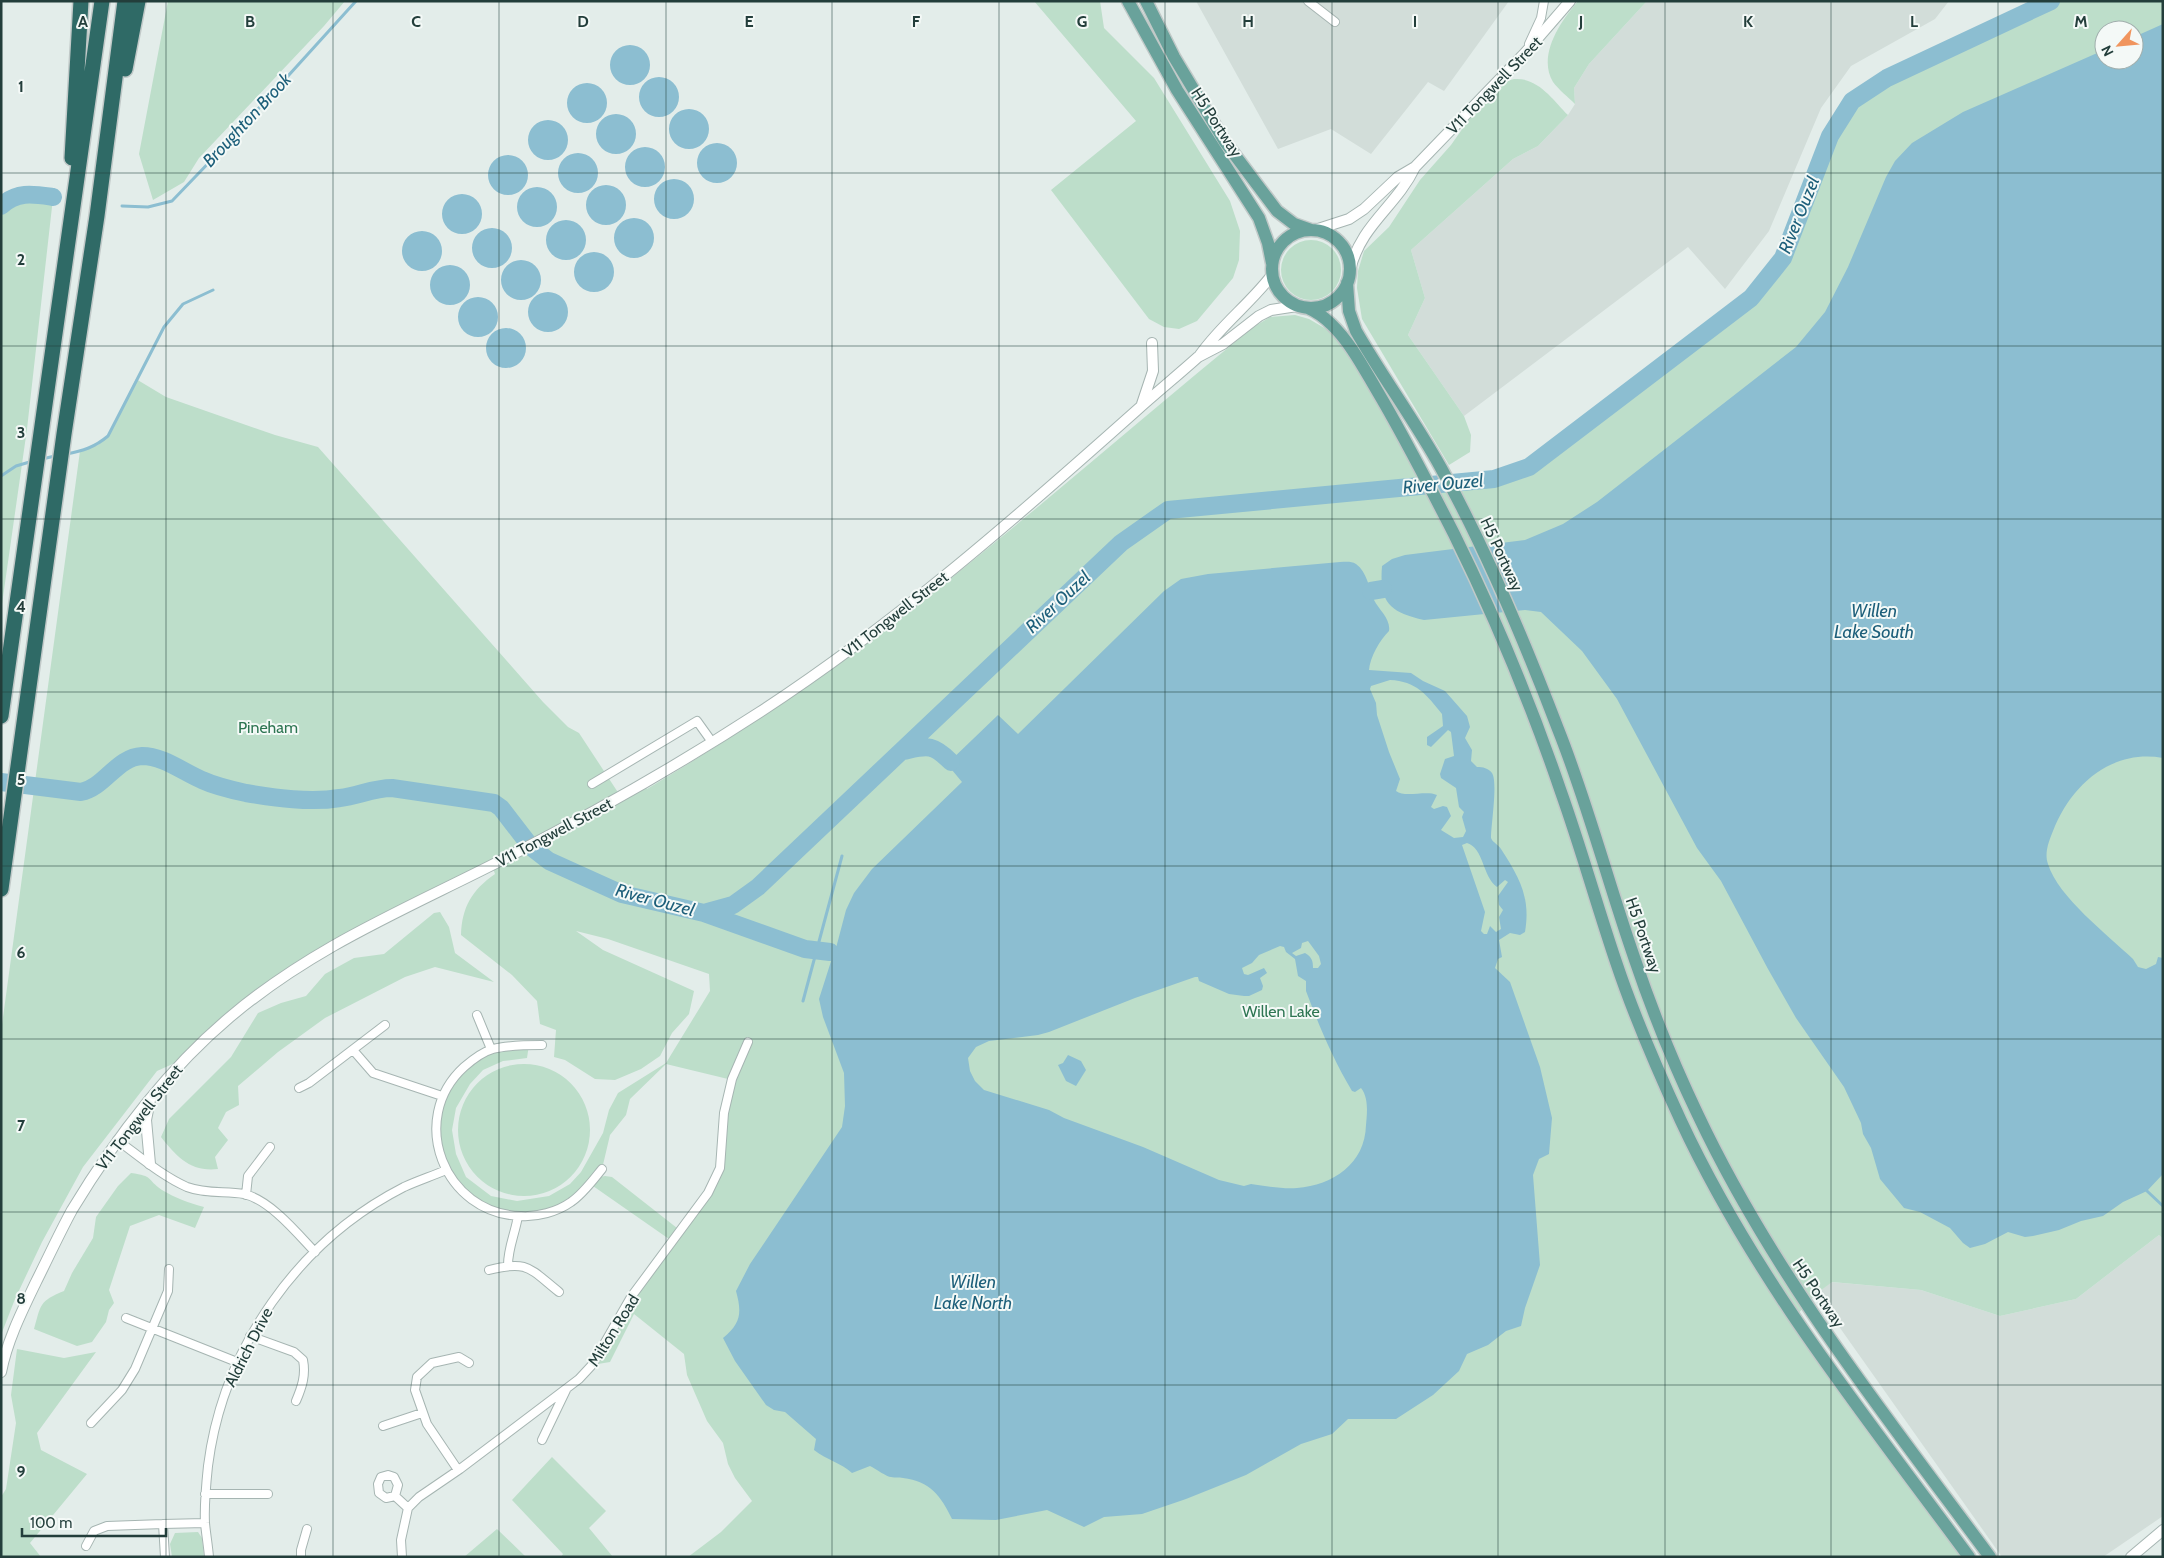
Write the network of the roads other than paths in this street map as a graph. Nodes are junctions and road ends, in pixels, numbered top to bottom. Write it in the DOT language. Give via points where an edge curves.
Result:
graph roads {
  1 [pos="81,1"];
  2 [pos="102,1"];
  3 [pos="125,1"];
  4 [pos="138,1"];
  5 [pos="1128,1"];
  6 [pos="1146,1"];
  7 [pos="1308,1"];
  8 [pos="1544,1"];
  9 [pos="1566,3"];
  10 [pos="1335,22"];
  11 [pos="1525,53"];
  12 [pos="1416,167"];
  13 [pos="97,216"];
  14 [pos="1313,230"];
  15 [pos="68,246"];
  16 [pos="1272,269"];
  17 [pos="1349,277"];
  18 [pos="1303,307"];
  19 [pos="1152,343"];
  20 [pos="1363,356"];
  21 [pos="1198,358"];
  22 [pos="1142,405"];
  23 [pos="1,716"];
  24 [pos="712,742"];
  25 [pos="592,784"];
  26 [pos="1,889"];
  27 [pos="478,1014"];
  28 [pos="385,1025"];
  29 [pos="748,1042"];
  30 [pos="542,1045"];
  31 [pos="491,1049"];
  32 [pos="353,1050"];
  33 [pos="299,1088"];
  34 [pos="442,1096"];
  35 [pos="150,1098"];
  36 [pos="117,1140"];
  37 [pos="270,1147"];
  38 [pos="150,1164"];
  39 [pos="602,1169"];
  40 [pos="446,1170"];
  41 [pos="246,1195"];
  42 [pos="518,1216"];
  43 [pos="315,1252"];
  44 [pos="508,1266"];
  45 [pos="169,1270"];
  46 [pos="489,1270"];
  47 [pos="559,1292"];
  48 [pos="126,1318"];
  49 [pos="152,1327"];
  50 [pos="250,1336"];
  51 [pos="237,1362"];
  52 [pos="469,1363"];
  53 [pos="1,1372"];
  54 [pos="568,1388"];
  55 [pos="296,1401"];
  56 [pos="422,1413"];
  57 [pos="91,1423"];
  58 [pos="383,1426"];
  59 [pos="542,1440"];
  60 [pos="458,1470"];
  61 [pos="205,1494"];
  62 [pos="268,1494"];
  63 [pos="395,1496"];
  64 [pos="408,1508"];
  65 [pos="205,1523"];
  66 [pos="163,1524"];
  67 [pos="307,1529"];
  68 [pos="2163,1530"];
  69 [pos="86,1546"];
  70 [pos="165,1557"];
  71 [pos="209,1557"];
  72 [pos="301,1557"];
  73 [pos="402,1557"];
  74 [pos="1969,1557"];
  75 [pos="1990,1557"];
  76 [pos="2131,1557"];
  1 -- 15 [label="highway"];
  2 -- 15 [label="highway"];
  3 -- 13 [label="highway"];
  4 -- 13 [label="highway"];
  5 -- 16 [label="main road, H5 Portway" via="1177,90 1259,218 1268,243"];
  6 -- 14 [label="main road, H5 Portway" via="1174,58 1225,142 1276,211 1294,224"];
  7 -- 10 [label="street"];
  8 -- 11 [label="street" via="1542,18"];
  9 -- 11 [label="street, V11 Tongwell Street"];
  11 -- 12 [label="street, V11 Tongwell Street"];
  12 -- 14 [label="street, V11 Tongwell Street" via="1398,177 1349,219"];
  12 -- 17 [label="street, V11 Tongwell Street" via="1406,186 1362,238 1353,256"];
  13 -- 26 [label="highway"];
  14 -- 16 [label="main road" via="1285,239 1275,254"];
  14 -- 17 [label="main road" via="1333,237 1340,244 1349,260"];
  15 -- 23 [label="highway"];
  16 -- 18 [label="main road" via="1280,294"];
  16 -- 21 [label="street, V11 Tongwell Street" via="1259,292 1215,333"];
  17 -- 18 [label="main road" via="1341,294 1332,302 1320,307"];
  17 -- 20 [label="main road, H5 Portway" via="1349,311"];
  18 -- 20 [label="main road, H5 Portway" via="1325,318"];
  18 -- 21 [label="street, V11 Tongwell Street" via="1271,310"];
  19 -- 22 [label="street" via="1154,371"];
  20 -- 74 [label="main road, H5 Portway" via="1463,554 1511,660 1562,793 1620,974 1681,1122 1737,1229 1794,1318"];
  20 -- 75 [label="main road, H5 Portway" via="1428,445 1469,520 1528,652 1580,787 1635,960 1664,1037 1720,1159 1807,1306"];
  21 -- 22 [label="street, V11 Tongwell Street"];
  22 -- 24 [label="street, V11 Tongwell Street" via="997,533 924,592 814,675"];
  24 -- 25 [label="street" via="697,721"];
  24 -- 35 [label="street, V11 Tongwell Street" via="644,784 492,865 356,932 278,980 229,1018"];
  27 -- 31 [label="street"];
  28 -- 32 [label="street"];
  29 -- 54 [label="street, Milton Road" via="732,1079 724,1113 720,1168 708,1193 631,1297 592,1365"];
  30 -- 31 [label="street"];
  31 -- 34 [label="street" via="461,1070"];
  32 -- 33 [label="street"];
  32 -- 34 [label="street" via="373,1073"];
  34 -- 40 [label="street" via="436,1129 438,1148"];
  35 -- 36 [label="street, V11 Tongwell Street"];
  35 -- 38 [label="street" via="146,1120"];
  36 -- 38 [label="street"];
  36 -- 53 [label="street, V11 Tongwell Street" via="61,1230 23,1310"];
  37 -- 41 [label="street" via="248,1176"];
  38 -- 41 [label="street" via="188,1188"];
  39 -- 42 [label="street" via="572,1202 531,1216"];
  40 -- 42 [label="street" via="454,1183 478,1204"];
  40 -- 43 [label="street, Aldrich Drive" via="404,1187 334,1234"];
  41 -- 43 [label="street" via="273,1210"];
  42 -- 44 [label="street" via="515,1236 508,1250"];
  43 -- 50 [label="street, Aldrich Drive" via="272,1299"];
  44 -- 46 [label="street"];
  44 -- 47 [label="street" via="526,1266"];
  45 -- 49 [label="street" via="168,1292"];
  48 -- 49 [label="street"];
  49 -- 51 [label="street"];
  49 -- 57 [label="street" via="122,1390"];
  50 -- 51 [label="street, Aldrich Drive"];
  50 -- 55 [label="street" via="294,1352 303,1360 303,1384"];
  51 -- 61 [label="street, Aldrich Drive" via="215,1425"];
  52 -- 56 [label="street" via="459,1357 441,1360 432,1363 418,1377 415,1390"];
  54 -- 59 [label="street"];
  54 -- 60 [label="street, Milton Road"];
  56 -- 58 [label="street"];
  56 -- 60 [label="street"];
  60 -- 64 [label="street, Milton Road"];
  61 -- 62 [label="street"];
  61 -- 65 [label="street, Aldrich Drive"];
  63 -- 64 [label="street"];
  64 -- 73 [label="street" via="401,1540"];
  65 -- 66 [label="street"];
  65 -- 71 [label="street, Aldrich Drive"];
  66 -- 69 [label="street" via="107,1526 94,1531"];
  66 -- 70 [label="street"];
  67 -- 72 [label="street"];
  68 -- 76 [label="street"];
}
